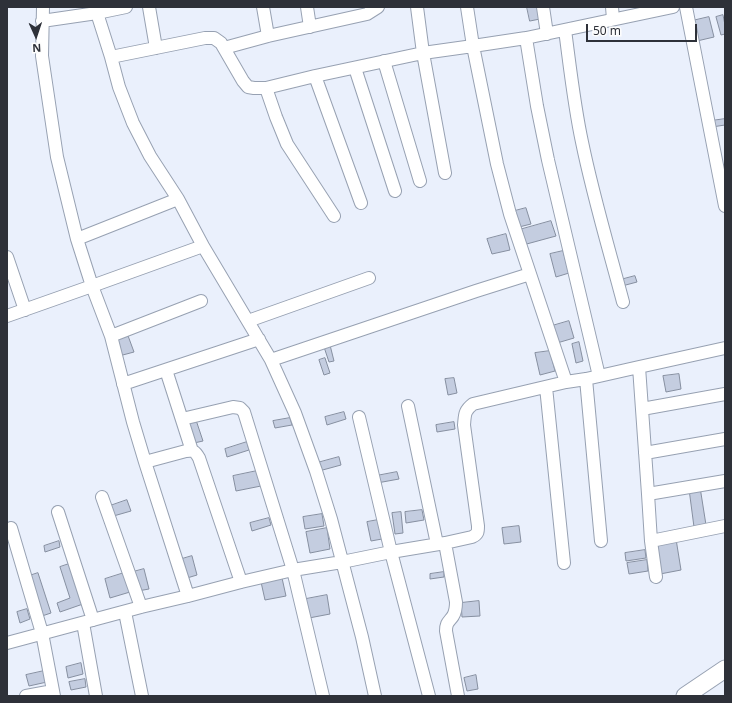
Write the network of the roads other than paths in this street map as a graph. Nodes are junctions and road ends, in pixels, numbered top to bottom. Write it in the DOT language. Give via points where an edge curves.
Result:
graph roads {
  1 [pos="43,7"];
  2 [pos="126,7"];
  3 [pos="149,7"];
  4 [pos="263,7"];
  5 [pos="307,7"];
  6 [pos="378,7"];
  7 [pos="417,7"];
  8 [pos="467,7"];
  9 [pos="543,7"];
  10 [pos="612,7"];
  11 [pos="686,7"];
  12 [pos="667,8"];
  13 [pos="96,10"];
  14 [pos="353,12"];
  15 [pos="613,20"];
  16 [pos="42,21"];
  17 [pos="310,27"];
  18 [pos="565,30"];
  19 [pos="547,34"];
  20 [pos="268,36"];
  21 [pos="526,38"];
  22 [pos="473,46"];
  23 [pos="156,48"];
  24 [pos="224,48"];
  25 [pos="423,53"];
  26 [pos="111,57"];
  27 [pos="384,62"];
  28 [pos="355,68"];
  29 [pos="314,76"];
  30 [pos="266,88"];
  31 [pos="720,152"];
  32 [pos="445,173"];
  33 [pos="420,181"];
  34 [pos="395,191"];
  35 [pos="178,199"];
  36 [pos="361,203"];
  37 [pos="725,203"];
  38 [pos="334,216"];
  39 [pos="77,239"];
  40 [pos="203,246"];
  41 [pos="7,257"];
  42 [pos="530,274"];
  43 [pos="369,278"];
  44 [pos="92,286"];
  45 [pos="201,301"];
  46 [pos="623,302"];
  47 [pos="25,310"];
  48 [pos="7,316"];
  49 [pos="248,321"];
  50 [pos="110,336"];
  51 [pos="259,339"];
  52 [pos="725,348"];
  53 [pos="271,360"];
  54 [pos="638,367"];
  55 [pos="166,370"];
  56 [pos="599,376"];
  57 [pos="586,379"];
  58 [pos="566,382"];
  59 [pos="123,384"];
  60 [pos="546,387"];
  61 [pos="725,394"];
  62 [pos="408,406"];
  63 [pos="642,409"];
  64 [pos="359,416"];
  65 [pos="182,419"];
  66 [pos="725,440"];
  67 [pos="192,450"];
  68 [pos="644,453"];
  69 [pos="145,462"];
  70 [pos="725,481"];
  71 [pos="648,494"];
  72 [pos="102,497"];
  73 [pos="58,512"];
  74 [pos="725,526"];
  75 [pos="11,528"];
  76 [pos="601,541"];
  77 [pos="651,541"];
  78 [pos="441,543"];
  79 [pos="391,552"];
  80 [pos="342,562"];
  81 [pos="564,563"];
  82 [pos="293,570"];
  83 [pos="656,578"];
  84 [pos="241,582"];
  85 [pos="188,596"];
  86 [pos="141,607"];
  87 [pos="125,612"];
  88 [pos="88,621"];
  89 [pos="42,633"];
  90 [pos="7,643"];
  91 [pos="725,669"];
  92 [pos="53,693"];
  93 [pos="26,696"];
  94 [pos="96,696"];
  95 [pos="142,696"];
  96 [pos="323,696"];
  97 [pos="375,696"];
  98 [pos="429,696"];
  99 [pos="458,696"];
  100 [pos="685,696"];
  1 -- 16 [label="street"];
  2 -- 13 [label="street"];
  3 -- 23 [label="street"];
  4 -- 20 [label="street"];
  5 -- 17 [label="street"];
  6 -- 14 [label="street" via="367,14"];
  7 -- 25 [label="street"];
  8 -- 22 [label="street"];
  9 -- 19 [label="street"];
  10 -- 15 [label="street"];
  11 -- 31 [label="street"];
  12 -- 15 [label="street"];
  13 -- 16 [label="street"];
  13 -- 26 [label="street"];
  14 -- 17 [label="street"];
  15 -- 18 [label="street"];
  16 -- 39 [label="street" via="42,56 57,157"];
  17 -- 20 [label="street"];
  18 -- 19 [label="street"];
  18 -- 46 [label="street" via="572,90 582,142"];
  19 -- 21 [label="street"];
  20 -- 24 [label="street"];
  21 -- 22 [label="street"];
  21 -- 56 [label="street" via="548,160"];
  22 -- 25 [label="street"];
  22 -- 42 [label="street" via="497,164"];
  23 -- 24 [label="street" via="214,38"];
  23 -- 26 [label="street"];
  24 -- 30 [label="street" via="248,87"];
  25 -- 27 [label="street"];
  25 -- 32 [label="street"];
  26 -- 35 [label="street" via="133,123 150,156"];
  27 -- 28 [label="street"];
  27 -- 33 [label="street"];
  28 -- 29 [label="street"];
  28 -- 34 [label="street"];
  29 -- 30 [label="street"];
  29 -- 36 [label="street"];
  30 -- 38 [label="street" via="287,144"];
  31 -- 37 [label="street"];
  35 -- 39 [label="street"];
  35 -- 40 [label="street"];
  39 -- 44 [label="street"];
  40 -- 44 [label="street"];
  40 -- 49 [label="street"];
  41 -- 47 [label="street"];
  42 -- 53 [label="street"];
  42 -- 58 [label="street"];
  43 -- 49 [label="street"];
  44 -- 47 [label="street"];
  44 -- 50 [label="street"];
  45 -- 50 [label="street"];
  47 -- 48 [label="street"];
  49 -- 51 [label="street"];
  50 -- 59 [label="street"];
  51 -- 53 [label="street"];
  51 -- 55 [label="street"];
  52 -- 54 [label="street"];
  53 -- 80 [label="street" via="295,412 316,471"];
  54 -- 56 [label="street"];
  54 -- 63 [label="street"];
  55 -- 59 [label="street"];
  55 -- 65 [label="street"];
  56 -- 57 [label="street"];
  57 -- 58 [label="street"];
  57 -- 76 [label="street"];
  58 -- 60 [label="street"];
  59 -- 69 [label="street"];
  60 -- 78 [label="street" via="473,404 467,409 464,425 478,531 472,537"];
  60 -- 81 [label="street"];
  61 -- 63 [label="street"];
  62 -- 78 [label="street"];
  63 -- 68 [label="street"];
  64 -- 79 [label="street"];
  65 -- 67 [label="street"];
  65 -- 82 [label="street" via="233,407 244,412"];
  66 -- 68 [label="street"];
  67 -- 69 [label="street"];
  67 -- 84 [label="street" via="199,458"];
  68 -- 71 [label="street"];
  69 -- 85 [label="street"];
  70 -- 71 [label="street"];
  71 -- 77 [label="street"];
  72 -- 86 [label="street"];
  73 -- 88 [label="street"];
  74 -- 77 [label="street"];
  75 -- 89 [label="street"];
  77 -- 83 [label="street"];
  78 -- 79 [label="street"];
  78 -- 99 [label="street" via="456,602 456,610 446,625 446,631"];
  79 -- 80 [label="street"];
  79 -- 98 [label="street"];
  80 -- 82 [label="street"];
  80 -- 97 [label="street"];
  82 -- 84 [label="street"];
  82 -- 96 [label="street"];
  84 -- 85 [label="street"];
  85 -- 86 [label="street"];
  86 -- 87 [label="street"];
  87 -- 88 [label="street"];
  87 -- 95 [label="street"];
  88 -- 89 [label="street"];
  88 -- 94 [label="street"];
  89 -- 90 [label="street"];
  89 -- 92 [label="street"];
  91 -- 100 [label="street"];
  92 -- 93 [label="street"];
}
